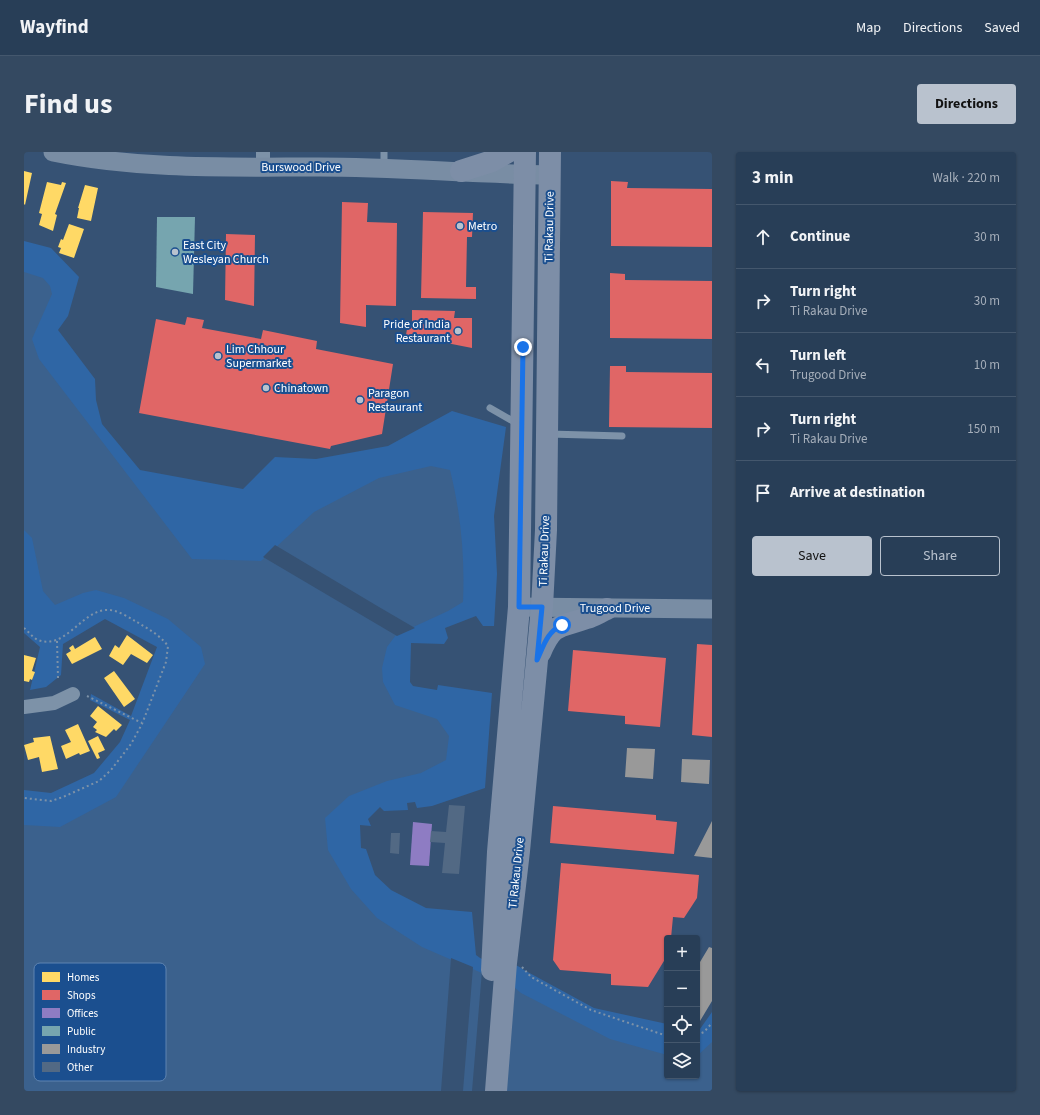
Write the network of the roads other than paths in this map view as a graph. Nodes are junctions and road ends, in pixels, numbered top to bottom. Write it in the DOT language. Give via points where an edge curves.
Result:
graph roads {
  1 [pos="53,152"];
  2 [pos="508,152"];
  3 [pos="525,152"];
  4 [pos="550,152"];
  5 [pos="263,160"];
  6 [pos="384,160"];
  7 [pos="461,171"];
  8 [pos="525,175"];
  9 [pos="550,175"];
  10 [pos="535,347"];
  11 [pos="490,408"];
  12 [pos="522,426"];
  13 [pos="547,434"];
  14 [pos="622,436"];
  15 [pos="519,607"];
  16 [pos="542,607"];
  17 [pos="607,609"];
  18 [pos="712,609"];
  19 [pos="537,660"];
  20 [pos="72,694"];
  21 [pos="24,707"];
  22 [pos="506,963"];
  23 [pos="481,1091"];
  24 [pos="496,1091"];
  1 -- 5 [label="street, Burswood Drive" via="93,160 157,166"];
  2 -- 7 [label="main road" via="492,162"];
  3 -- 8 [label="main road, Ti Rakau Drive"];
  4 -- 9 [label="main road, Ti Rakau Drive"];
  5 -- 6 [label="street, Burswood Drive"];
  6 -- 7 [label="street, Burswood Drive"];
  7 -- 8 [label="street, Burswood Drive"];
  8 -- 9 [label="street, Burswood Drive"];
  8 -- 10 [label="main road, Ti Rakau Drive"];
  9 -- 10 [label="main road, Ti Rakau Drive"];
  10 -- 12 [label="main road, Ti Rakau Drive"];
  10 -- 13 [label="main road, Ti Rakau Drive"];
  11 -- 12 [label="lane"];
  12 -- 15 [label="main road, Ti Rakau Drive"];
  13 -- 14 [label="lane"];
  13 -- 16 [label="main road, Ti Rakau Drive"];
  15 -- 16 [label="street, Trugood Drive"];
  15 -- 22 [label="main road, Ti Rakau Drive" via="498,852"];
  16 -- 17 [label="street, Trugood Drive"];
  16 -- 19 [label="main road, Ti Rakau Drive"];
  17 -- 18 [label="street, Trugood Drive"];
  17 -- 19 [label="main road" via="556,628 547,637"];
  19 -- 22 [label="main road, Ti Rakau Drive"];
  20 -- 21 [label="street" via="54,703"];
  22 -- 23 [label="main road, Ti Rakau Drive"];
  22 -- 24 [label="main road, Ti Rakau Drive"];
}
